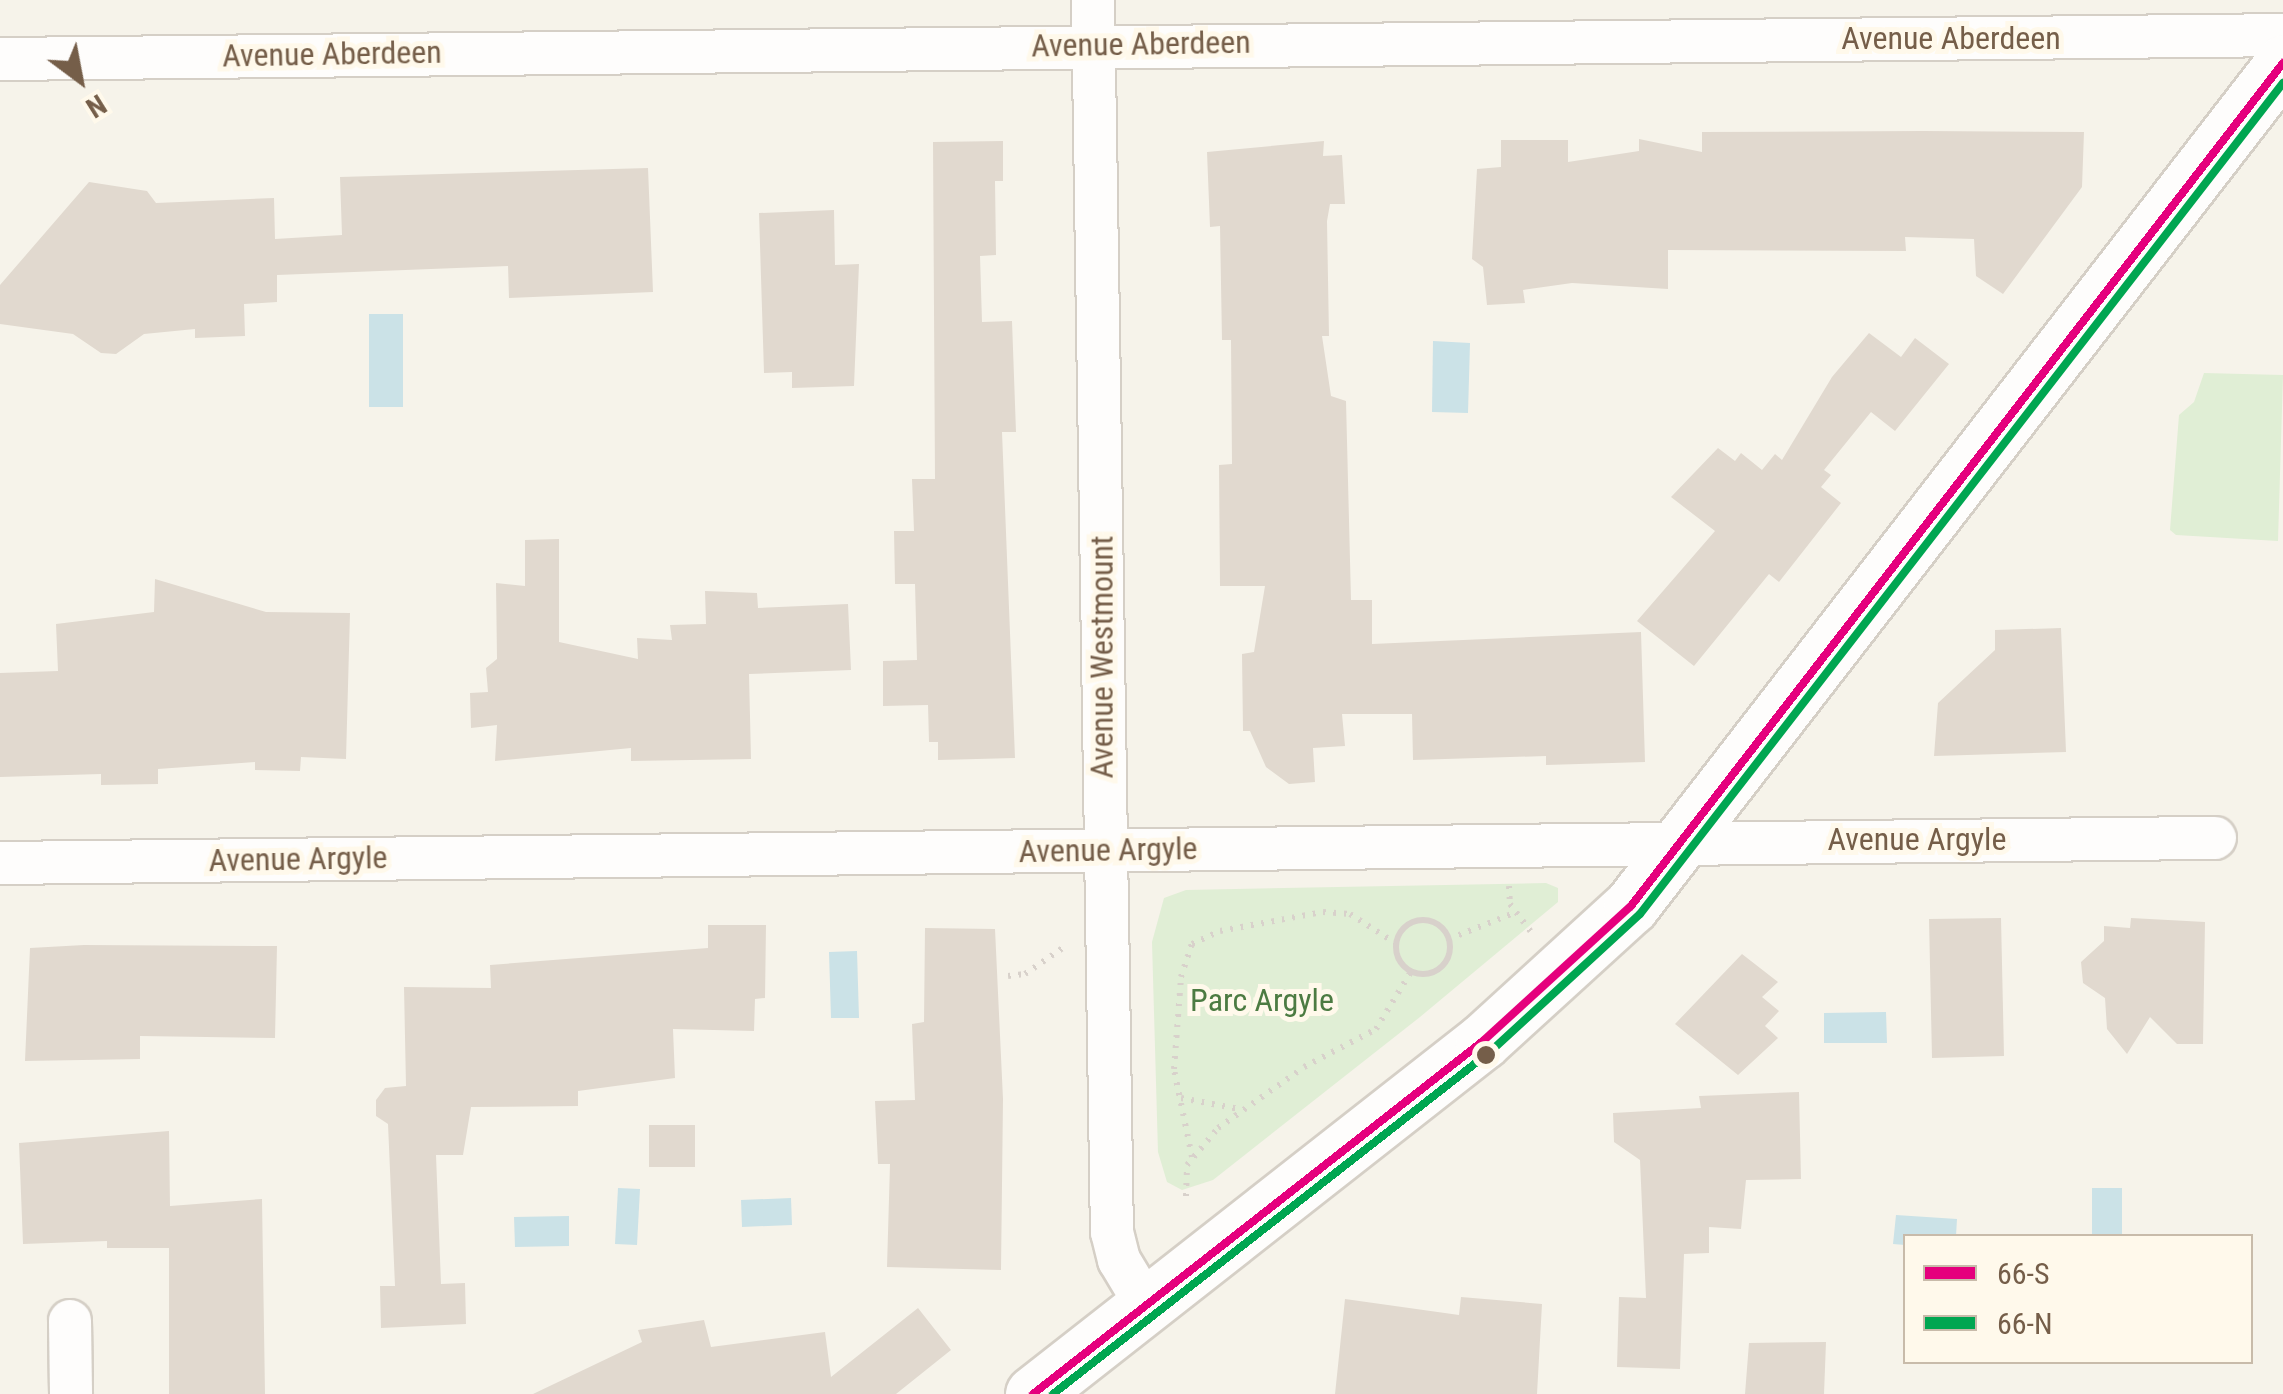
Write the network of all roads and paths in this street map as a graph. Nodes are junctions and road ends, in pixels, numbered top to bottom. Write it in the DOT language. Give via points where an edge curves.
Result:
graph roads {
  1 [pos="1094,0"];
  2 [pos="2283,36"];
  3 [pos="1092,44"];
  4 [pos="0,59"];
  5 [pos="2283,63"];
  6 [pos="2215,838"];
  7 [pos="1685,844"];
  8 [pos="1105,850"];
  9 [pos="0,863"];
  10 [pos="1510,880"];
  11 [pos="1322,898"];
  12 [pos="1322,912"];
  13 [pos="1514,912"];
  14 [pos="1532,934"];
  15 [pos="1449,940"];
  16 [pos="1397,944"];
  17 [pos="1068,945"];
  18 [pos="1412,970"];
  19 [pos="1008,976"];
  20 [pos="1181,1098"];
  21 [pos="1240,1110"];
  22 [pos="1192,1157"];
  23 [pos="1186,1196"];
  24 [pos="1146,1305"];
  25 [pos="70,1320"];
  26 [pos="71,1394"];
  27 [pos="1033,1394"];
  1 -- 3 [label="street, Avenue Westmount"];
  2 -- 3 [label="street, Avenue Aberdeen"];
  3 -- 4 [label="street, Avenue Aberdeen"];
  3 -- 8 [label="street, Avenue Westmount"];
  5 -- 7 [label="main road"];
  6 -- 7 [label="street, Avenue Argyle"];
  7 -- 8 [label="street, Avenue Argyle"];
  7 -- 24 [label="main road" via="1554,982"];
  8 -- 9 [label="street, Avenue Argyle"];
  8 -- 24 [label="street, Avenue Westmount" via="1112,1232 1119,1260"];
  10 -- 13 [label="path"];
  11 -- 12 [label="path"];
  12 -- 16 [label="path" via="1350,914"];
  12 -- 20 [label="path" via="1220,931 1192,944 1175,1031"];
  13 -- 14 [label="path"];
  13 -- 15 [label="path"];
  15 -- 16 [label="path" via="1438,924 1419,920"];
  15 -- 18 [label="path" via="1438,968"];
  16 -- 18 [label="path"];
  17 -- 19 [label="path" via="1024,974"];
  18 -- 21 [label="path" via="1376,1029"];
  20 -- 21 [label="path"];
  20 -- 22 [label="path"];
  21 -- 22 [label="path"];
  22 -- 23 [label="path"];
  24 -- 27 [label="main road"];
  25 -- 26 [label="street"];
}
